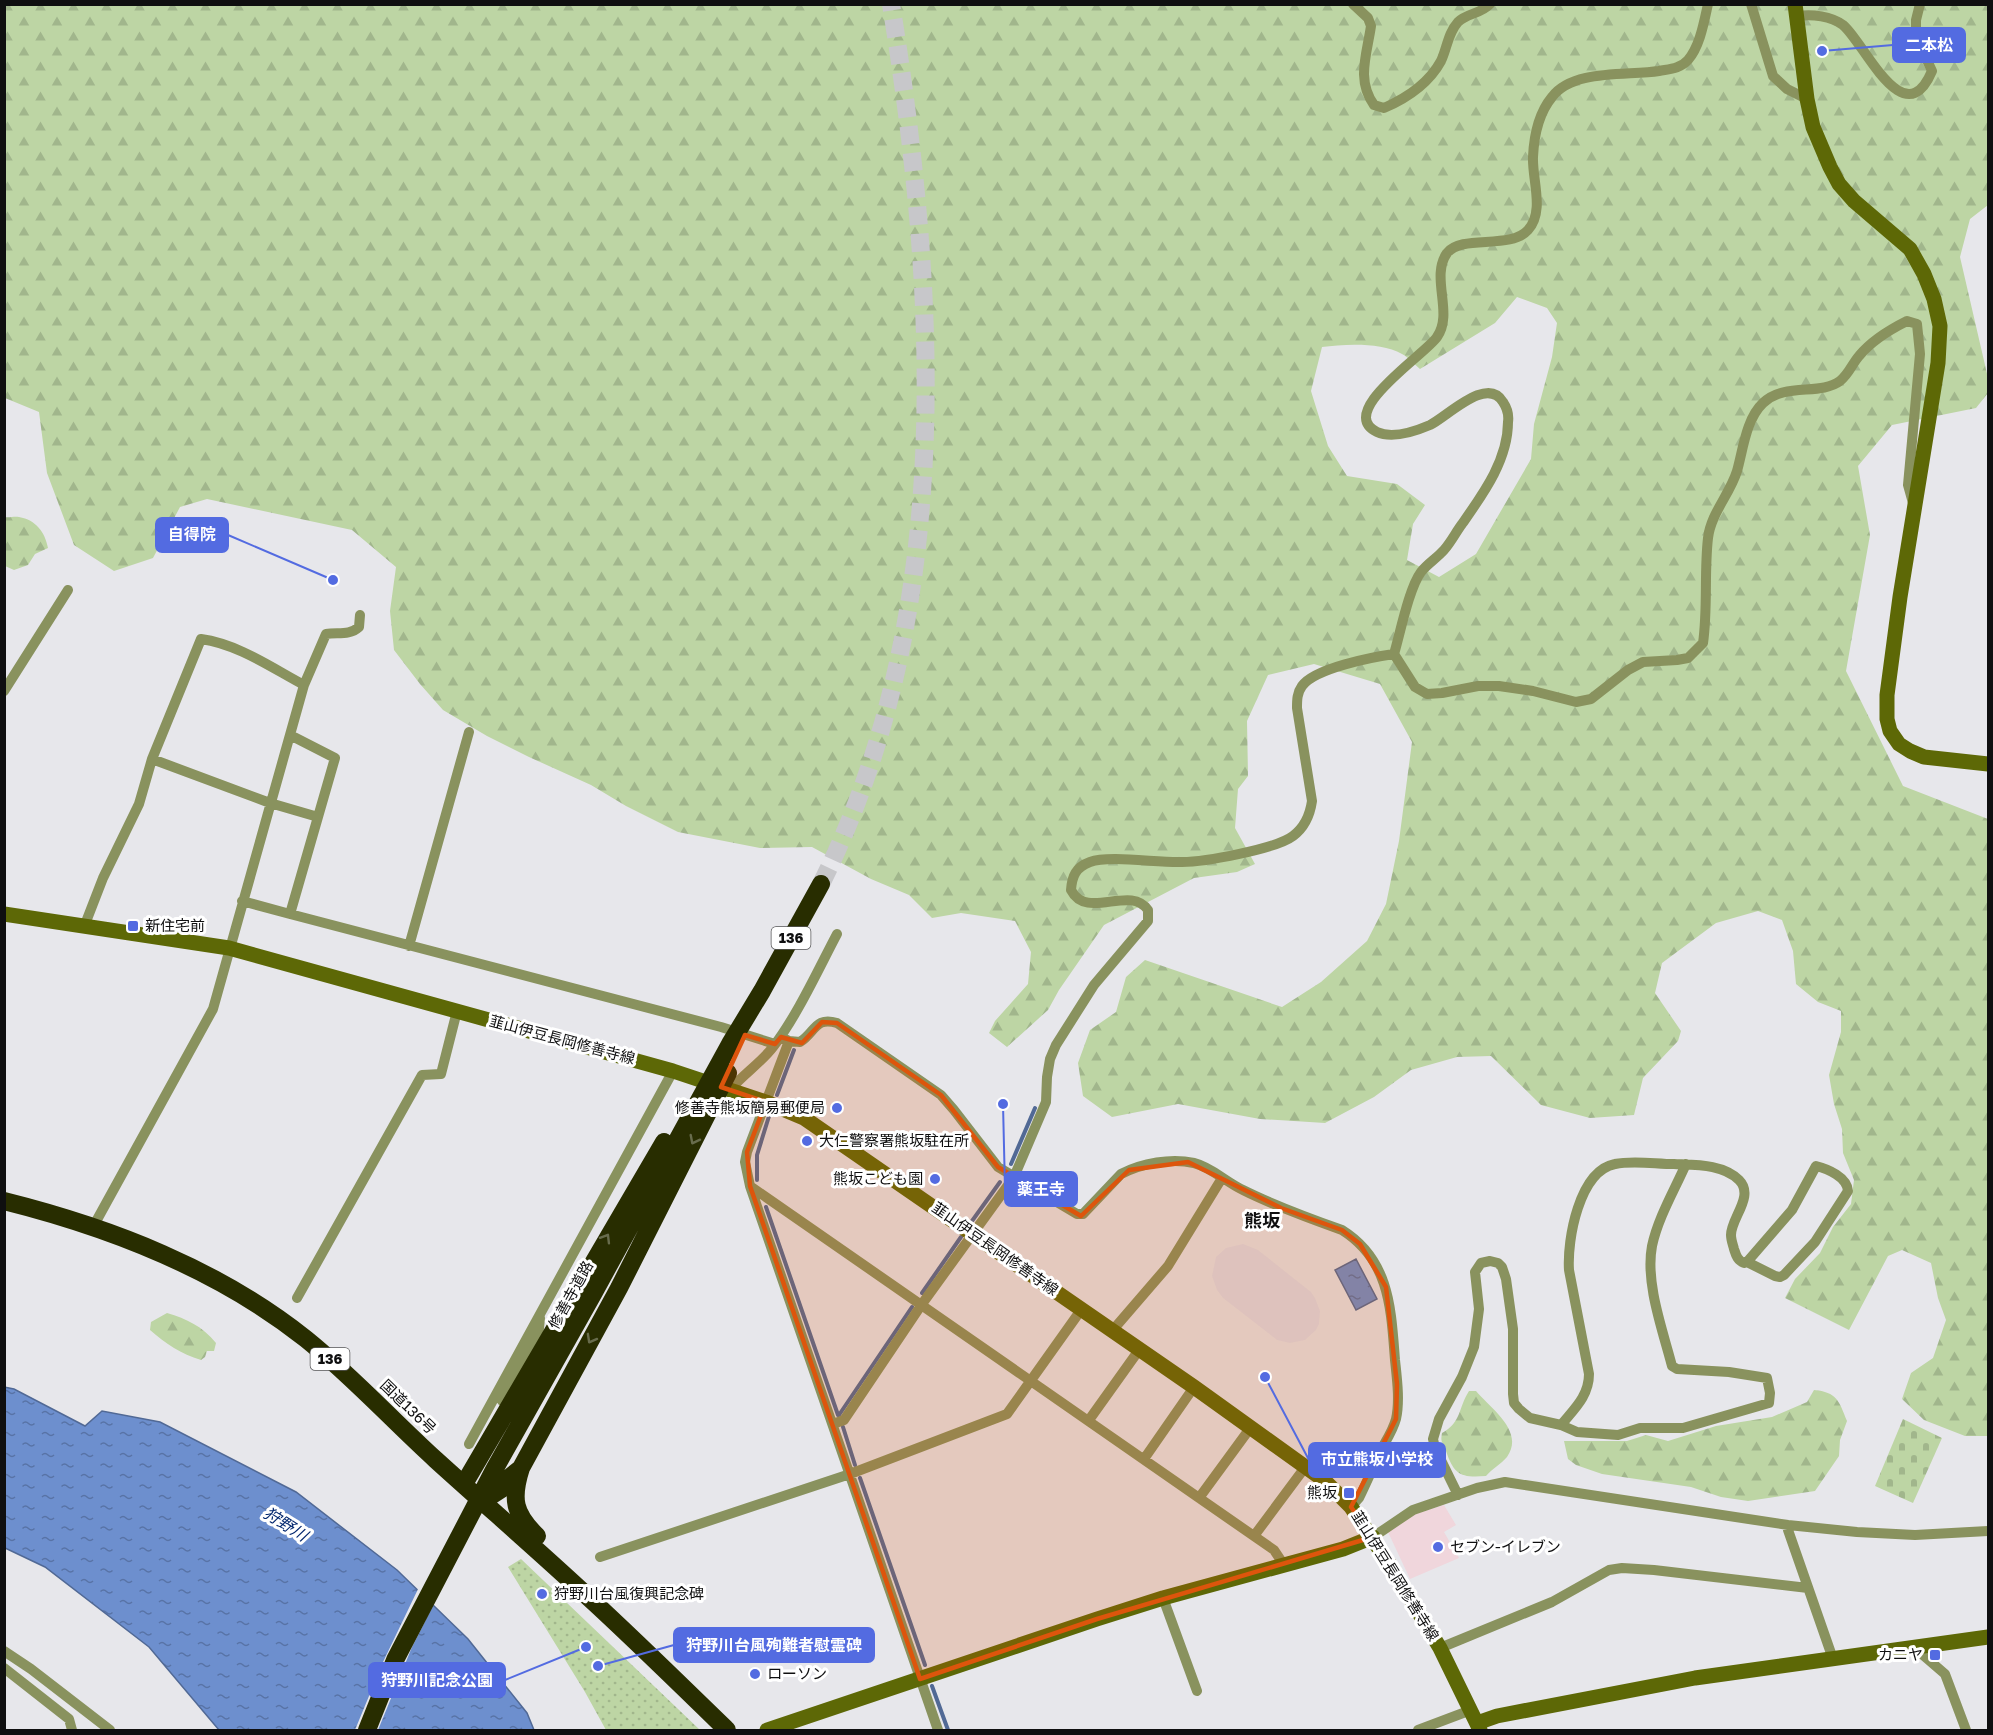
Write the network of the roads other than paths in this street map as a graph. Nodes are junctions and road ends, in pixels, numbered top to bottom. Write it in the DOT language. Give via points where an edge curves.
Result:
graph roads {
  1 [pos="1353,4"];
  2 [pos="1490,4"];
  3 [pos="1708,4"];
  4 [pos="1751,4"];
  5 [pos="1920,4"];
  6 [pos="1797,10"];
  7 [pos="1807,99"];
  8 [pos="1914,510"];
  9 [pos="68,590"];
  10 [pos="360,615"];
  11 [pos="1394,654"];
  12 [pos="304,685"];
  13 [pos="4,691"];
  14 [pos="468,732"];
  15 [pos="290,735"];
  16 [pos="152,759"];
  17 [pos="1989,764"];
  18 [pos="270,803"];
  19 [pos="318,817"];
  20 [pos="821,884"];
  21 [pos="242,902"];
  22 [pos="4,914"];
  23 [pos="290,914"];
  24 [pos="84,927"];
  25 [pos="837,934"];
  26 [pos="409,946"];
  27 [pos="229,948"];
  28 [pos="762,991"];
  29 [pos="457,1011"];
  30 [pos="782,1041"];
  31 [pos="730,1044"];
  32 [pos="673,1071"];
  33 [pos="730,1090"];
  34 [pos="766,1101"];
  35 [pos="1686,1164"];
  36 [pos="1014,1177"];
  37 [pos="1222,1178"];
  38 [pos="750,1186"];
  39 [pos="4,1202"];
  40 [pos="93,1227"];
  41 [pos="972,1233"];
  42 [pos="1747,1262"];
  43 [pos="297,1298"];
  44 [pos="922,1304"];
  45 [pos="1081,1310"];
  46 [pos="540,1314"];
  47 [pos="1112,1330"];
  48 [pos="1139,1350"];
  49 [pos="1031,1381"];
  50 [pos="1194,1387"];
  51 [pos="1089,1420"];
  52 [pos="833,1424"];
  53 [pos="1560,1425"];
  54 [pos="1251,1427"];
  55 [pos="489,1443"];
  56 [pos="469,1444"];
  57 [pos="1144,1459"];
  58 [pos="1306,1466"];
  59 [pos="521,1468"];
  60 [pos="850,1474"];
  61 [pos="464,1484"];
  62 [pos="1458,1495"];
  63 [pos="1199,1498"];
  64 [pos="483,1501"];
  65 [pos="1351,1507"];
  66 [pos="1788,1525"];
  67 [pos="1989,1531"];
  68 [pos="1254,1536"];
  69 [pos="1373,1537"];
  70 [pos="600,1557"];
  71 [pos="1284,1565"];
  72 [pos="1808,1588"];
  73 [pos="1163,1598"];
  74 [pos="599,1606"];
  75 [pos="1989,1637"];
  76 [pos="1440,1648"];
  77 [pos="1916,1649"];
  78 [pos="4,1651"];
  79 [pos="1833,1659"];
  80 [pos="4,1668"];
  81 [pos="920,1679"];
  82 [pos="1197,1691"];
  83 [pos="1476,1721"];
  84 [pos="72,1731"];
  85 [pos="110,1731"];
  86 [pos="367,1731"];
  87 [pos="727,1731"];
  88 [pos="767,1731"];
  89 [pos="938,1731"];
  90 [pos="1418,1731"];
  91 [pos="1966,1731"];
  1 -- 2 [label="street" via="1371,26 1363,79 1366,91 1374,105 1384,108 1412,93 1432,74 1456,25"];
  3 -- 11 [label="street" via="1697,43 1689,59 1680,66 1578,79 1554,94 1536,131 1536,214 1531,225 1513,239 1458,246 1449,251 1442,269 1443,313 1439,334 1369,404 1369,424 1382,434 1409,432 1431,424 1487,392 1500,397 1509,420 1495,473 1444,550 1420,573"];
  4 -- 7 [label="street" via="1773,76"];
  5 -- 6 [label="street" via="1917,36 1932,71 1924,85 1909,94 1890,85 1843,25"];
  6 -- 7 [label="street"];
  7 -- 8 [label="street" via="1813,127 1839,184 1910,249 1934,299 1940,326 1938,363"];
  8 -- 11 [label="street" via="1908,485 1919,343 1917,324 1907,321 1858,356 1838,383 1775,394 1757,411 1735,478 1708,536 1703,643 1688,658 1643,663 1591,699 1576,702 1498,686 1427,693 1415,687"];
  8 -- 17 [label="street" via="1887,695 1890,731 1899,744 1924,757"];
  9 -- 13 [label="street"];
  10 -- 12 [label="street" via="359,627 354,631 326,634"];
  11 -- 36 [label="street" via="1329,670 1304,684 1298,694 1312,801 1310,815 1292,837 1207,861 1097,860 1081,866 1074,874 1074,896 1096,904 1139,902 1148,910 1148,921 1094,985 1056,1045 1050,1059 1046,1102"];
  12 -- 15 [label="street"];
  12 -- 16 [label="street" via="232,648 201,639"];
  14 -- 26 [label="street"];
  15 -- 18 [label="street"];
  15 -- 19 [label="street" via="335,758"];
  16 -- 18 [label="street"];
  16 -- 24 [label="street" via="139,804"];
  18 -- 19 [label="street"];
  18 -- 21 [label="street"];
  19 -- 23 [label="street"];
  20 -- 28 [label="highway, 修善寺道路 / 136"];
  21 -- 23 [label="street"];
  21 -- 27 [label="street"];
  22 -- 24 [label="street, 韮山伊豆長岡修善寺線"];
  23 -- 26 [label="street"];
  24 -- 27 [label="street, 韮山伊豆長岡修善寺線"];
  25 -- 30 [label="street"];
  26 -- 30 [label="street"];
  27 -- 29 [label="street, 韮山伊豆長岡修善寺線"];
  27 -- 40 [label="street" via="213,1009"];
  28 -- 31 [label="highway, 修善寺道路 / 136"];
  28 -- 59 [label="highway, one-way" via="736,1058 619,1288"];
  29 -- 32 [label="street, 韮山伊豆長岡修善寺線"];
  29 -- 43 [label="street" via="441,1074 422,1075"];
  30 -- 33 [label="street"];
  30 -- 34 [label="street"];
  30 -- 36 [label="street" via="800,1042 822,1022 837,1023 941,1095 991,1160"];
  55 -- 31 [label="highway, one-way" via="687,1102"];
  31 -- 86 [label="highway, 修善寺道路 / 136" via="418,1612"];
  32 -- 33 [label="street, 韮山伊豆長岡修善寺線"];
  32 -- 46 [label="street"];
  33 -- 34 [label="street, 韮山伊豆長岡修善寺線"];
  34 -- 38 [label="street" via="745,1162"];
  34 -- 41 [label="street, 韮山伊豆長岡修善寺線" via="804,1118"];
  35 -- 42 [label="street" via="1720,1168 1742,1183 1744,1200 1731,1234 1737,1258"];
  35 -- 53 [label="street" via="1615,1164 1602,1169 1588,1185 1572,1226 1568,1253 1589,1385 1585,1396"];
  35 -- 53 [label="street" via="1657,1227 1652,1249 1657,1310 1671,1366 1767,1378 1769,1404 1683,1428 1640,1428 1618,1435 1577,1432"];
  36 -- 37 [label="street" via="1077,1214 1083,1214 1121,1174 1145,1166 1170,1161 1196,1163"];
  36 -- 41 [label="street"];
  37 -- 47 [label="street" via="1168,1266"];
  37 -- 65 [label="street" via="1281,1208 1350,1235 1376,1264 1386,1287 1396,1370 1395,1419 1359,1498"];
  38 -- 44 [label="street"];
  38 -- 52 [label="street"];
  39 -- 40 [label="highway, 国道136号 / 136"];
  40 -- 61 [label="highway, 国道136号 / 136" via="128,1238 181,1263 268,1312 340,1367"];
  41 -- 44 [label="street"];
  41 -- 45 [label="street, 韮山伊豆長岡修善寺線"];
  42 -- 42 [label="street" via="1775,1276 1784,1275 1825,1228 1848,1191 1844,1180 1816,1166 1792,1210"];
  44 -- 49 [label="street"];
  44 -- 52 [label="street" via="844,1420"];
  45 -- 47 [label="street, 韮山伊豆長岡修善寺線"];
  45 -- 49 [label="street"];
  46 -- 55 [label="street" via="538,1338 488,1428"];
  46 -- 56 [label="street"];
  47 -- 48 [label="street, 韮山伊豆長岡修善寺線"];
  48 -- 50 [label="street, 韮山伊豆長岡修善寺線"];
  48 -- 51 [label="street"];
  49 -- 51 [label="street"];
  49 -- 60 [label="street" via="1007,1414"];
  50 -- 54 [label="street, 韮山伊豆長岡修善寺線"];
  50 -- 57 [label="street"];
  51 -- 57 [label="street"];
  52 -- 60 [label="street"];
  53 -- 62 [label="street" via="1530,1418 1515,1402 1514,1329 1506,1279 1498,1263 1481,1263 1475,1272 1479,1309 1474,1347 1433,1439"];
  54 -- 58 [label="street, 韮山伊豆長岡修善寺線"];
  54 -- 63 [label="street"];
  55 -- 61 [label="highway"];
  57 -- 63 [label="street"];
  58 -- 65 [label="street, 韮山伊豆長岡修善寺線"];
  58 -- 68 [label="street"];
  59 -- 64 [label="highway"];
  59 -- 74 [label="highway" via="515,1494 521,1520 580,1575"];
  60 -- 70 [label="street"];
  60 -- 81 [label="street"];
  61 -- 64 [label="highway, 国道136号 / 136"];
  62 -- 66 [label="street" via="1496,1483 1520,1483"];
  62 -- 69 [label="street" via="1413,1510"];
  63 -- 68 [label="street"];
  64 -- 74 [label="highway, 国道136号 / 136"];
  65 -- 69 [label="street, 韮山伊豆長岡修善寺線"];
  66 -- 67 [label="street" via="1890,1534"];
  66 -- 72 [label="street"];
  68 -- 71 [label="street" via="1274,1550"];
  69 -- 71 [label="street"];
  69 -- 76 [label="street, 韮山伊豆長岡修善寺線"];
  71 -- 73 [label="street"];
  72 -- 76 [label="street" via="1654,1570 1609,1570 1552,1602"];
  72 -- 79 [label="street"];
  73 -- 81 [label="street"];
  73 -- 82 [label="street"];
  74 -- 87 [label="highway, 国道136号 / 136"];
  75 -- 77 [label="street"];
  76 -- 83 [label="street, 韮山伊豆長岡修善寺線"];
  77 -- 79 [label="street"];
  77 -- 91 [label="street" via="1945,1674"];
  78 -- 85 [label="street"];
  79 -- 83 [label="street" via="1695,1678"];
  80 -- 84 [label="street" via="69,1719"];
  81 -- 88 [label="street"];
  81 -- 89 [label="street"];
  83 -- 90 [label="street"];
}
